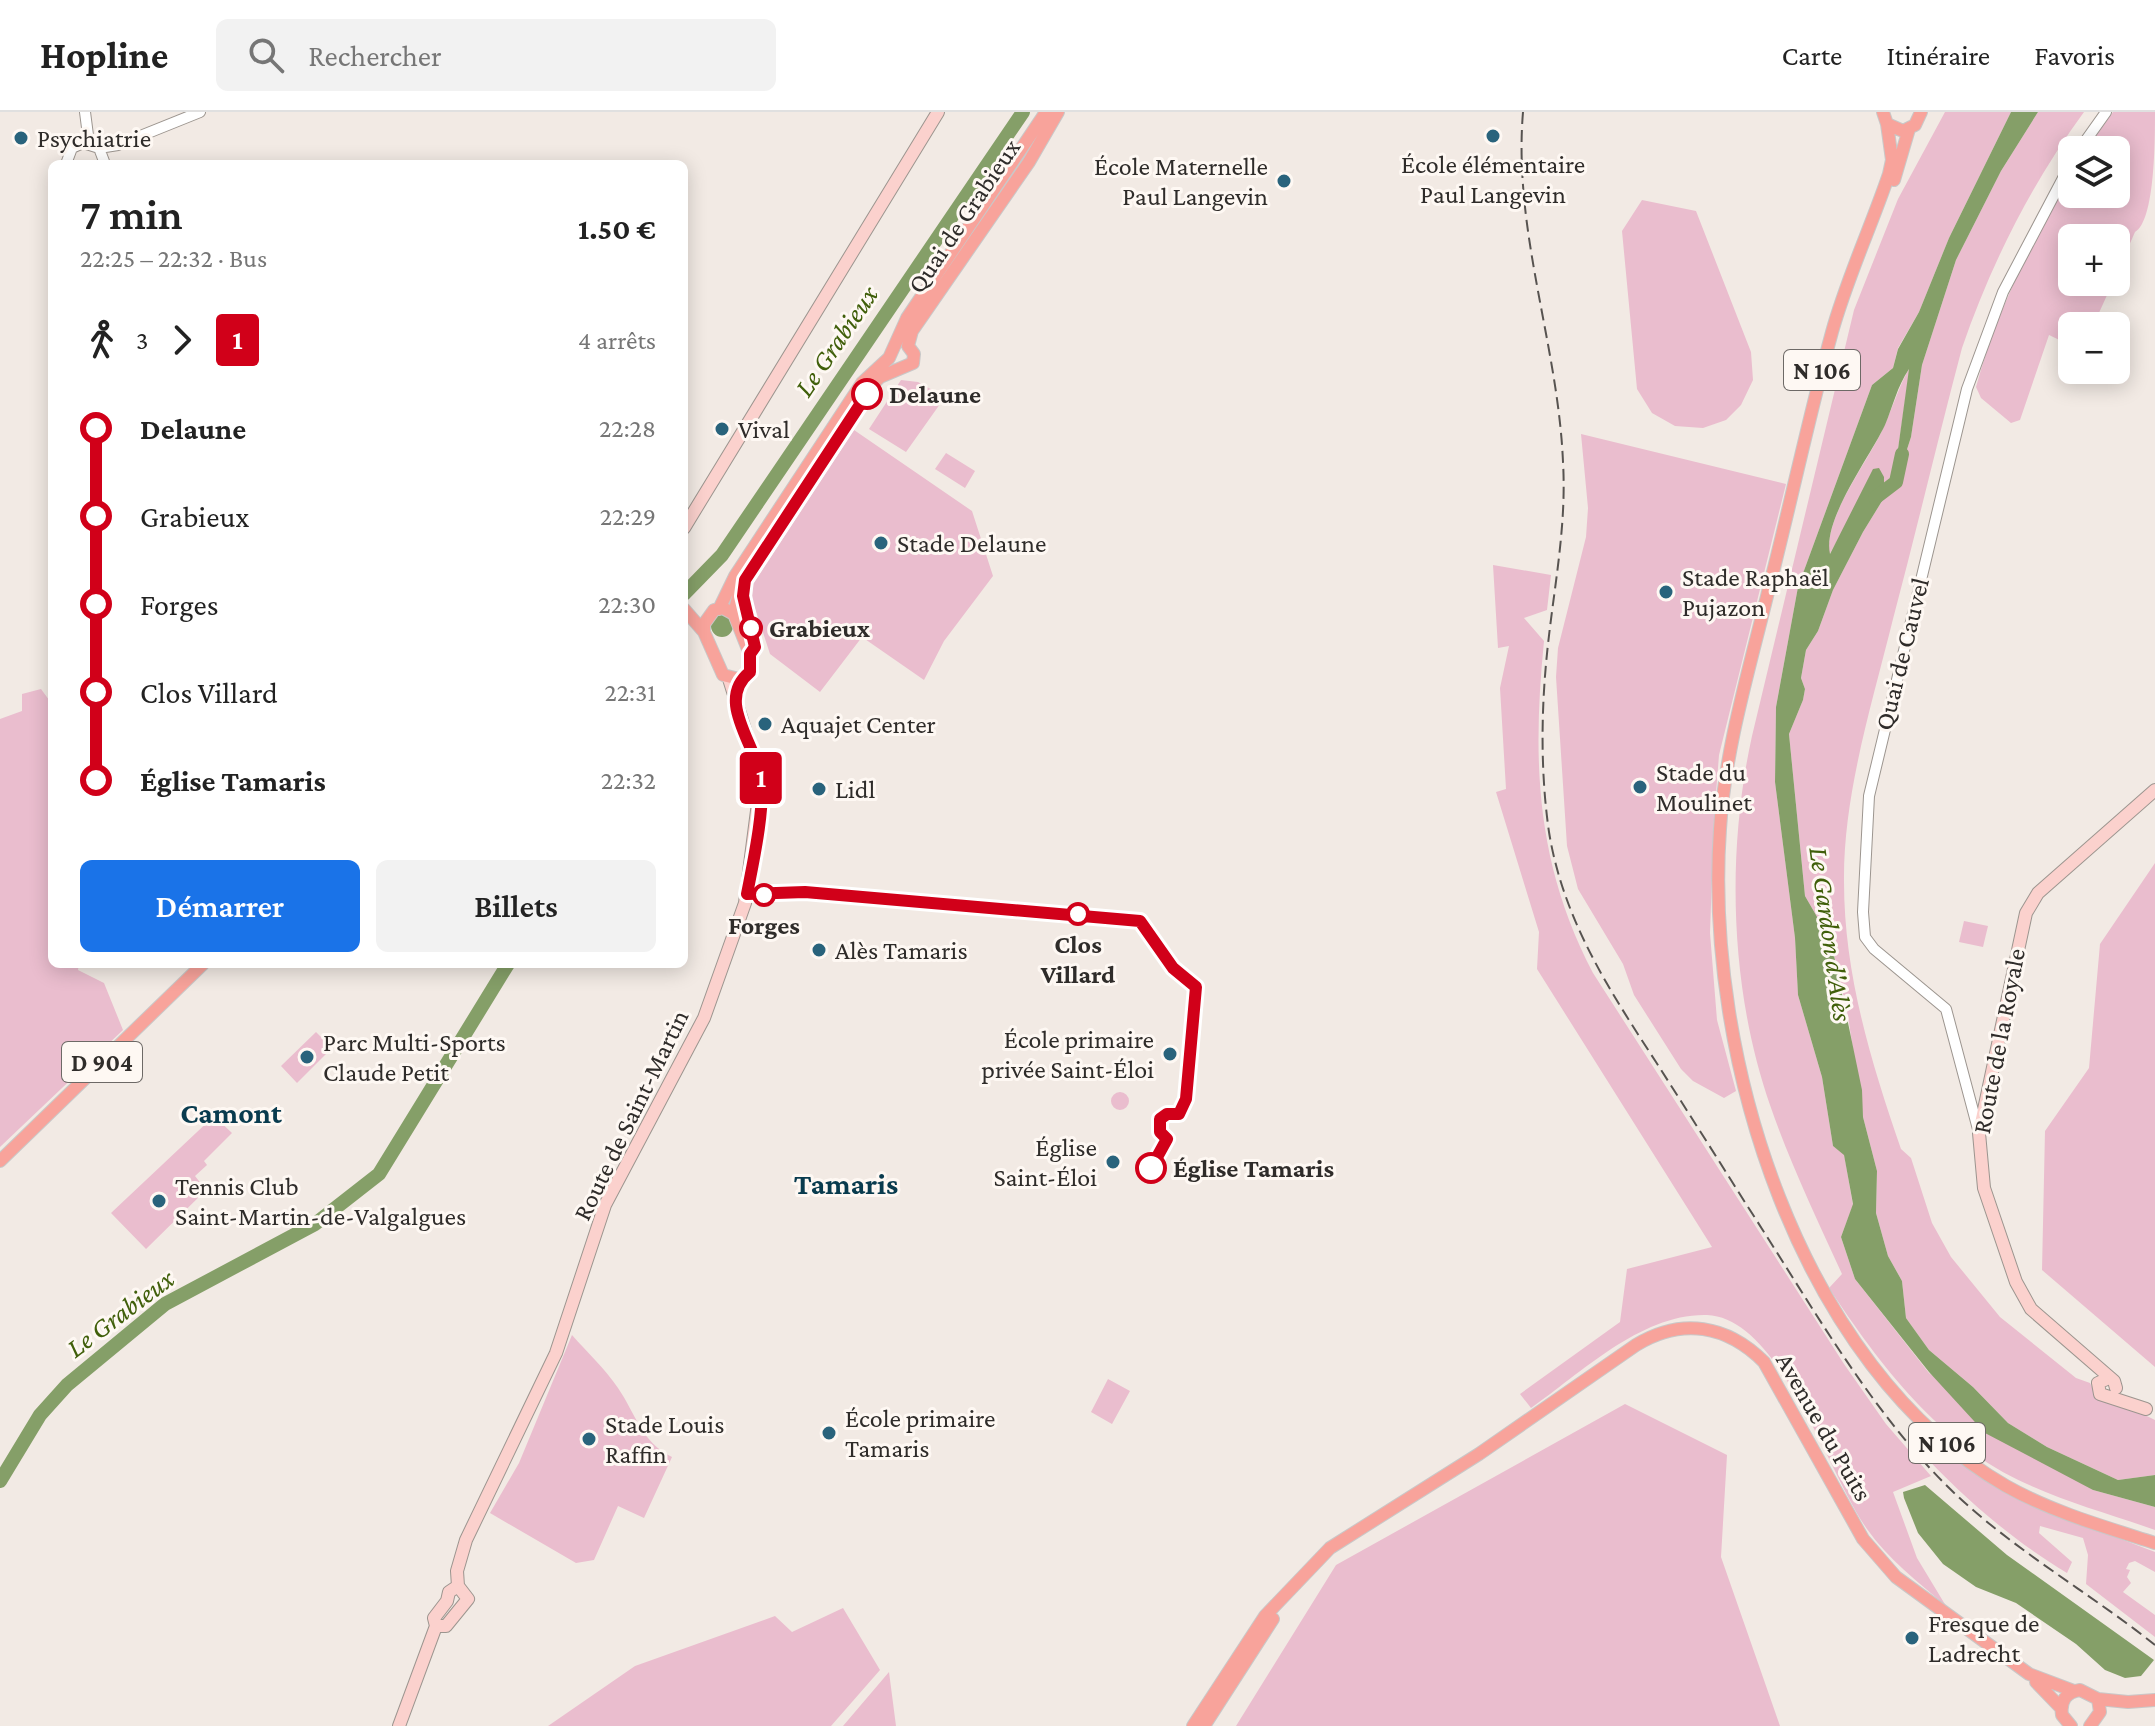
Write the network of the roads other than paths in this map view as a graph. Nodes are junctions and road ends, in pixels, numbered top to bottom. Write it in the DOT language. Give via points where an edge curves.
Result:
graph roads {
  1 [pos="200,112"];
  2 [pos="938,112"];
  3 [pos="1046,112"];
  4 [pos="1058,112"];
  5 [pos="1921,112"];
  6 [pos="2106,112"];
  7 [pos="1882,116"];
  8 [pos="85,118"];
  9 [pos="1909,129"];
  10 [pos="2089,136"];
  11 [pos="88,145"];
  12 [pos="118,145"];
  13 [pos="67,160"];
  14 [pos="102,160"];
  15 [pos="107,160"];
  16 [pos="2058,187"];
  17 [pos="1872,222"];
  18 [pos="902,345"];
  19 [pos="893,363"];
  20 [pos="688,521"];
  21 [pos="688,612"];
  22 [pos="714,612"];
  23 [pos="734,614"];
  24 [pos="704,632"];
  25 [pos="734,679"];
  26 [pos="2155,790"];
  27 [pos="199,968"];
  28 [pos="1979,1133"];
  29 [pos="0,1161"];
  30 [pos="2150,1411"];
  31 [pos="1351,1536"];
  32 [pos="2155,1543"];
  33 [pos="2029,1674"];
  34 [pos="2074,1691"];
  35 [pos="2098,1699"];
  36 [pos="2155,1700"];
  37 [pos="2141,1702"];
  38 [pos="2061,1708"];
  39 [pos="2093,1723"];
  40 [pos="399,1726"];
  41 [pos="1193,1726"];
  42 [pos="1204,1726"];
  43 [pos="2071,1726"];
  1 -- 12 [label="street"];
  2 -- 20 [label="main road"];
  3 -- 18 [label="main road, Quai de Grabieux" via="907,318"];
  4 -- 18 [label="main road, Quai de Grabieux"];
  5 -- 9 [label="main road"];
  6 -- 10 [label="street"];
  7 -- 9 [label="main road" via="1897,130"];
  7 -- 17 [label="main road, N 106" via="1892,160"];
  8 -- 11 [label="street"];
  9 -- 17 [label="main road, N 106" via="1894,180"];
  11 -- 12 [label="street"];
  11 -- 13 [label="street" via="68,153"];
  11 -- 14 [label="street"];
  12 -- 15 [label="street"];
  16 -- 28 [label="street, Quai de Cauvel" via="1999,299 1967,389 1865,821 1865,937 1946,1009"];
  17 -- 32 [label="main road, N 106" via="1829,344 1723,795 1718,887 1731,1040 1748,1110 1818,1280 1866,1358 1923,1422 2007,1486"];
  18 -- 19 [label="main road, Quai de Grabieux" via="891,350"];
  18 -- 19 [label="main road, Quai de Grabieux" via="914,354 913,363 907,368"];
  19 -- 22 [label="main road, Quai de Grabieux" via="862,383"];
  19 -- 23 [label="main road, Quai de Grabieux" via="870,387 741,585"];
  21 -- 22 [label="main road"];
  21 -- 24 [label="main road, Route de Saint-Martin"];
  22 -- 23 [label="main road"];
  22 -- 24 [label="main road"];
  23 -- 25 [label="main road, Route de Saint-Martin" via="752,663 750,672"];
  24 -- 25 [label="main road, Route de Saint-Martin" via="723,675"];
  25 -- 40 [label="main road, Route de Saint-Martin" via="734,695 761,780 745,903 704,1018 605,1205 556,1353 466,1540 458,1586 434,1618 436,1626"];
  26 -- 28 [label="main road, Route de la Royale" via="2038,893 2026,913"];
  27 -- 29 [label="main road, D 904"];
  28 -- 30 [label="main road, Route de la Royale" via="1984,1188 2016,1282 2031,1309 2090,1360 2109,1386"];
  31 -- 33 [label="main road, Avenue du Puits" via="1653,1334 1689,1326 1712,1330 1747,1345 1764,1362 1863,1539 1896,1577"];
  31 -- 41 [label="main road, Avenue du Puits" via="1330,1548 1278,1600"];
  31 -- 42 [label="main road, Avenue du Puits" via="1288,1598"];
  33 -- 34 [label="main road, Avenue du Puits"];
  33 -- 38 [label="main road, Avenue du Puits"];
  34 -- 35 [label="main road, Avenue du Puits"];
  34 -- 38 [label="main road"];
  35 -- 37 [label="main road"];
  35 -- 39 [label="main road"];
  36 -- 37 [label="main road"];
  37 -- 39 [label="main road" via="2109,1711"];
  38 -- 43 [label="main road, Avenue du Puits"];
}
